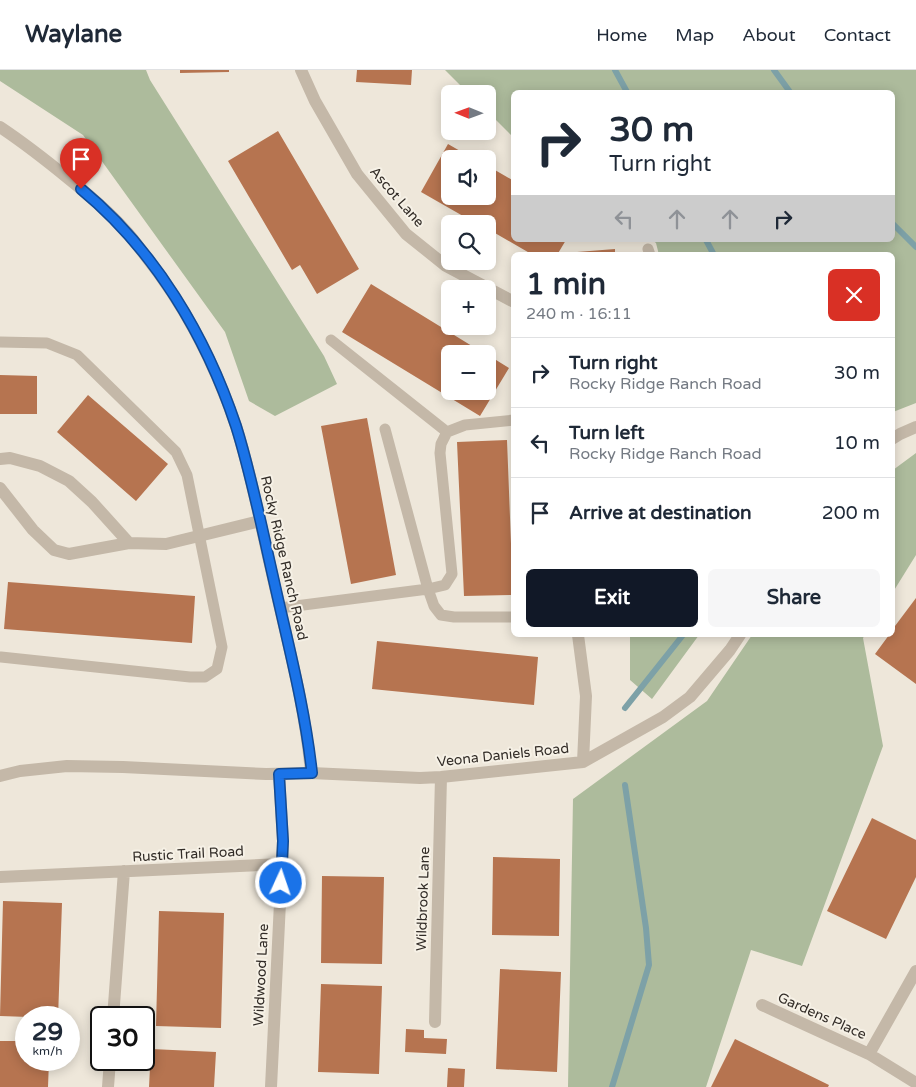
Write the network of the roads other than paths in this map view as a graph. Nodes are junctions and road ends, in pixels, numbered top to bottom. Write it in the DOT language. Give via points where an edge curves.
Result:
graph roads {
  1 [pos="301,70"];
  2 [pos="0,127"];
  3 [pos="511,300"];
  4 [pos="331,340"];
  5 [pos="0,342"];
  6 [pos="511,420"];
  7 [pos="916,427"];
  8 [pos="385,429"];
  9 [pos="447,432"];
  10 [pos="895,437"];
  11 [pos="0,459"];
  12 [pos="0,488"];
  13 [pos="260,521"];
  14 [pos="200,536"];
  15 [pos="129,543"];
  16 [pos="428,589"];
  17 [pos="280,608"];
  18 [pos="511,618"];
  19 [pos="578,637"];
  20 [pos="739,637"];
  21 [pos="1,657"];
  22 [pos="584,762"];
  23 [pos="312,773"];
  24 [pos="279,774"];
  25 [pos="0,776"];
  26 [pos="441,777"];
  27 [pos="282,864"];
  28 [pos="124,872"];
  29 [pos="0,877"];
  30 [pos="916,971"];
  31 [pos="762,1005"];
  32 [pos="115,1006"];
  33 [pos="435,1022"];
  34 [pos="869,1054"];
  35 [pos="109,1071"];
  36 [pos="916,1083"];
  37 [pos="108,1087"];
  38 [pos="271,1087"];
  1 -- 3 [label="street, Ascot Lane" via="357,174 406,234 446,266"];
  2 -- 13 [label="street, Rocky Ridge Ranch Road" via="94,199 126,230 171,290 201,341 220,382 236,426"];
  4 -- 9 [label="lane"];
  5 -- 14 [label="lane" via="47,343 77,355 176,452 188,475"];
  6 -- 9 [label="lane" via="466,425"];
  7 -- 10 [label="street"];
  8 -- 16 [label="lane"];
  9 -- 16 [label="lane" via="440,453 452,574 445,585"];
  11 -- 15 [label="street" via="10,458 40,466 70,481"];
  12 -- 15 [label="street" via="33,530 54,550 68,554"];
  13 -- 14 [label="street"];
  13 -- 17 [label="street, Rocky Ridge Ranch Road"];
  14 -- 15 [label="street" via="166,544"];
  14 -- 21 [label="lane" via="222,647 217,669 205,677"];
  16 -- 17 [label="lane"];
  16 -- 18 [label="lane" via="441,615"];
  17 -- 23 [label="street, Rocky Ridge Ranch Road" via="296,676"];
  19 -- 22 [label="street" via="586,696"];
  20 -- 22 [label="street, Veona Daniels Road" via="690,697 663,717"];
  22 -- 26 [label="street, Veona Daniels Road"];
  23 -- 24 [label="street"];
  23 -- 26 [label="street, Veona Daniels Road"];
  24 -- 25 [label="street" via="67,766"];
  24 -- 27 [label="street, Wildwood Lane"];
  26 -- 33 [label="street, Wildbrook Lane"];
  27 -- 28 [label="street, Rustic Trail Road"];
  27 -- 38 [label="street, Wildwood Lane"];
  28 -- 29 [label="street, Rustic Trail Road"];
  28 -- 32 [label="street, Rustic Trail Road"];
  30 -- 34 [label="street, Gardens Place"];
  31 -- 34 [label="street, Gardens Place"];
  34 -- 36 [label="street, Gardens Place"];
  35 -- 37 [label="street"];
}
